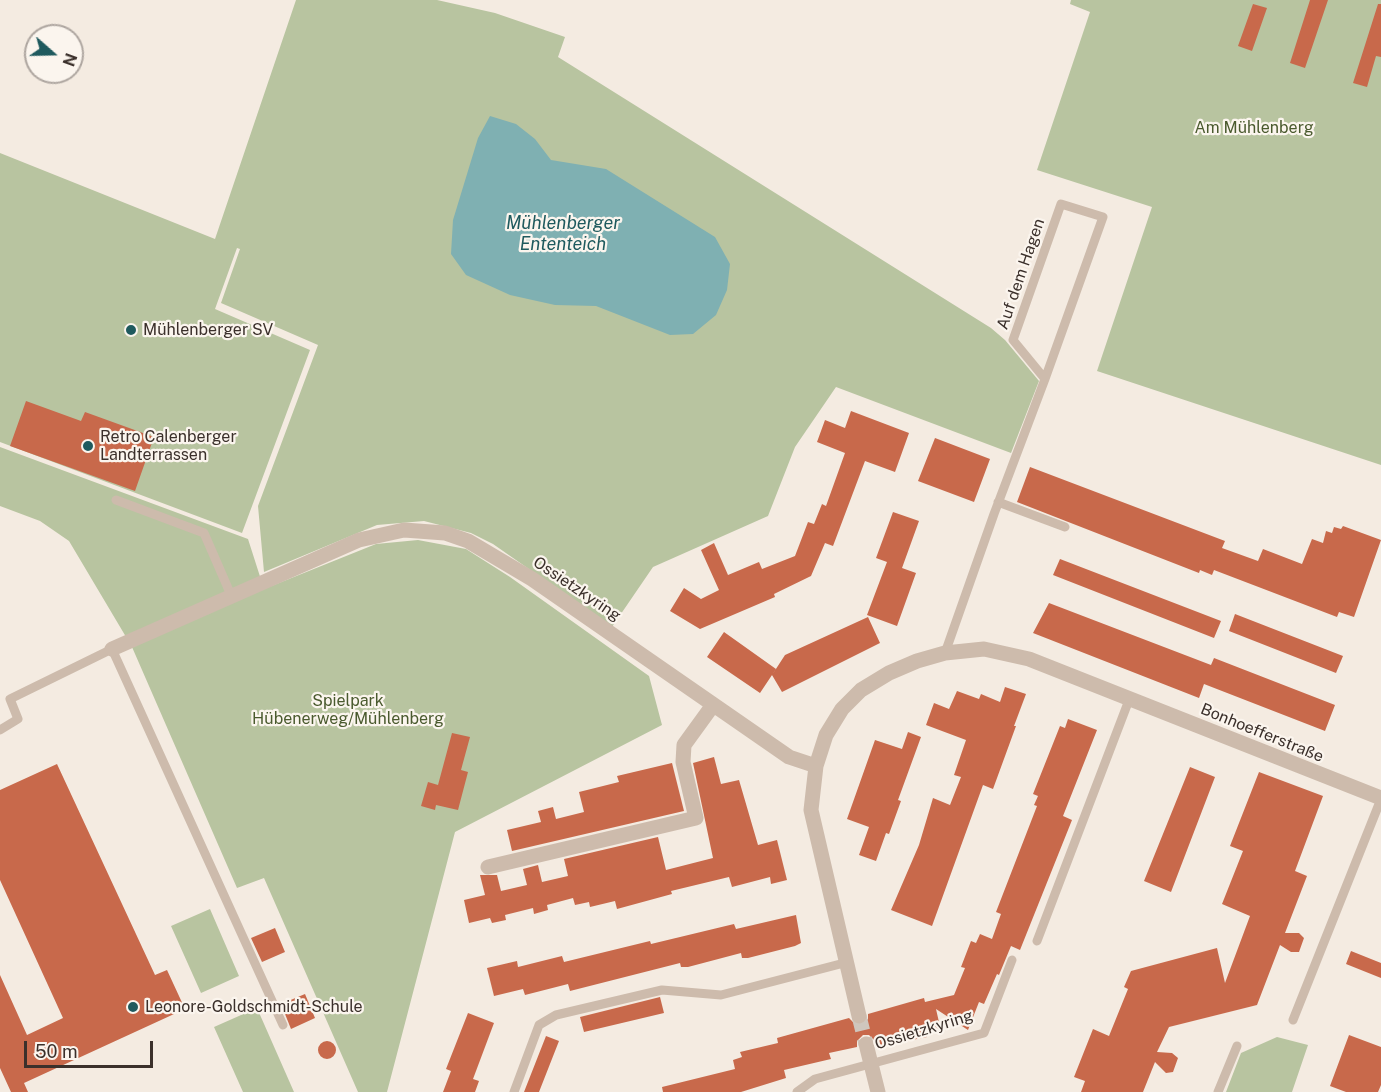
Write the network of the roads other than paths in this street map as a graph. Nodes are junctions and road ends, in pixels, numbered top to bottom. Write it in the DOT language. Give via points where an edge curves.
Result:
graph roads {
  1 [pos="1045,379"];
  2 [pos="116,500"];
  3 [pos="998,502"];
  4 [pos="1065,527"];
  5 [pos="231,596"];
  6 [pos="112,649"];
  7 [pos="945,653"];
  8 [pos="1129,699"];
  9 [pos="713,705"];
  10 [pos="0,729"];
  11 [pos="816,766"];
  12 [pos="1381,798"];
  13 [pos="488,867"];
  14 [pos="1037,941"];
  15 [pos="1012,960"];
  16 [pos="848,962"];
  17 [pos="859,1016"];
  18 [pos="1293,1020"];
  19 [pos="283,1025"];
  20 [pos="866,1044"];
  21 [pos="1237,1046"];
  22 [pos="871,1065"];
  23 [pos="514,1092"];
  24 [pos="797,1092"];
  25 [pos="878,1092"];
  26 [pos="1218,1092"];
  1 -- 1 [label="lane, Auf dem Hagen" via="1013,340 1061,204 1103,217"];
  1 -- 3 [label="lane, Auf dem Hagen"];
  2 -- 5 [label="lane" via="204,533"];
  3 -- 4 [label="lane"];
  3 -- 7 [label="lane, Auf dem Hagen"];
  5 -- 6 [label="street, Ossietzkyring"];
  5 -- 9 [label="street, Ossietzkyring" via="359,540 404,530 445,533 497,557"];
  6 -- 10 [label="lane" via="10,699 18,719"];
  6 -- 19 [label="lane"];
  7 -- 8 [label="street, Bonhoefferstraße" via="984,649 1019,655"];
  7 -- 11 [label="street, Bonhoefferstraße" via="889,673 861,690 842,709 826,735"];
  8 -- 12 [label="street, Bonhoefferstraße"];
  8 -- 14 [label="lane"];
  9 -- 11 [label="street, Ossietzkyring" via="789,757"];
  9 -- 13 [label="street" via="684,745 683,762 696,818"];
  11 -- 16 [label="street, Ossietzkyring" via="811,810"];
  12 -- 18 [label="lane, Bonhoefferstraße"];
  15 -- 22 [label="lane, Ossietzkyring" via="984,1033"];
  16 -- 17 [label="street, Ossietzkyring"];
  16 -- 23 [label="lane" via="721,995 662,990 556,1015 539,1025"];
  20 -- 22 [label="street, Ossietzkyring"];
  21 -- 26 [label="lane"];
  22 -- 24 [label="lane, Ossietzkyring" via="815,1078"];
  22 -- 25 [label="street, Ossietzkyring"];
}
